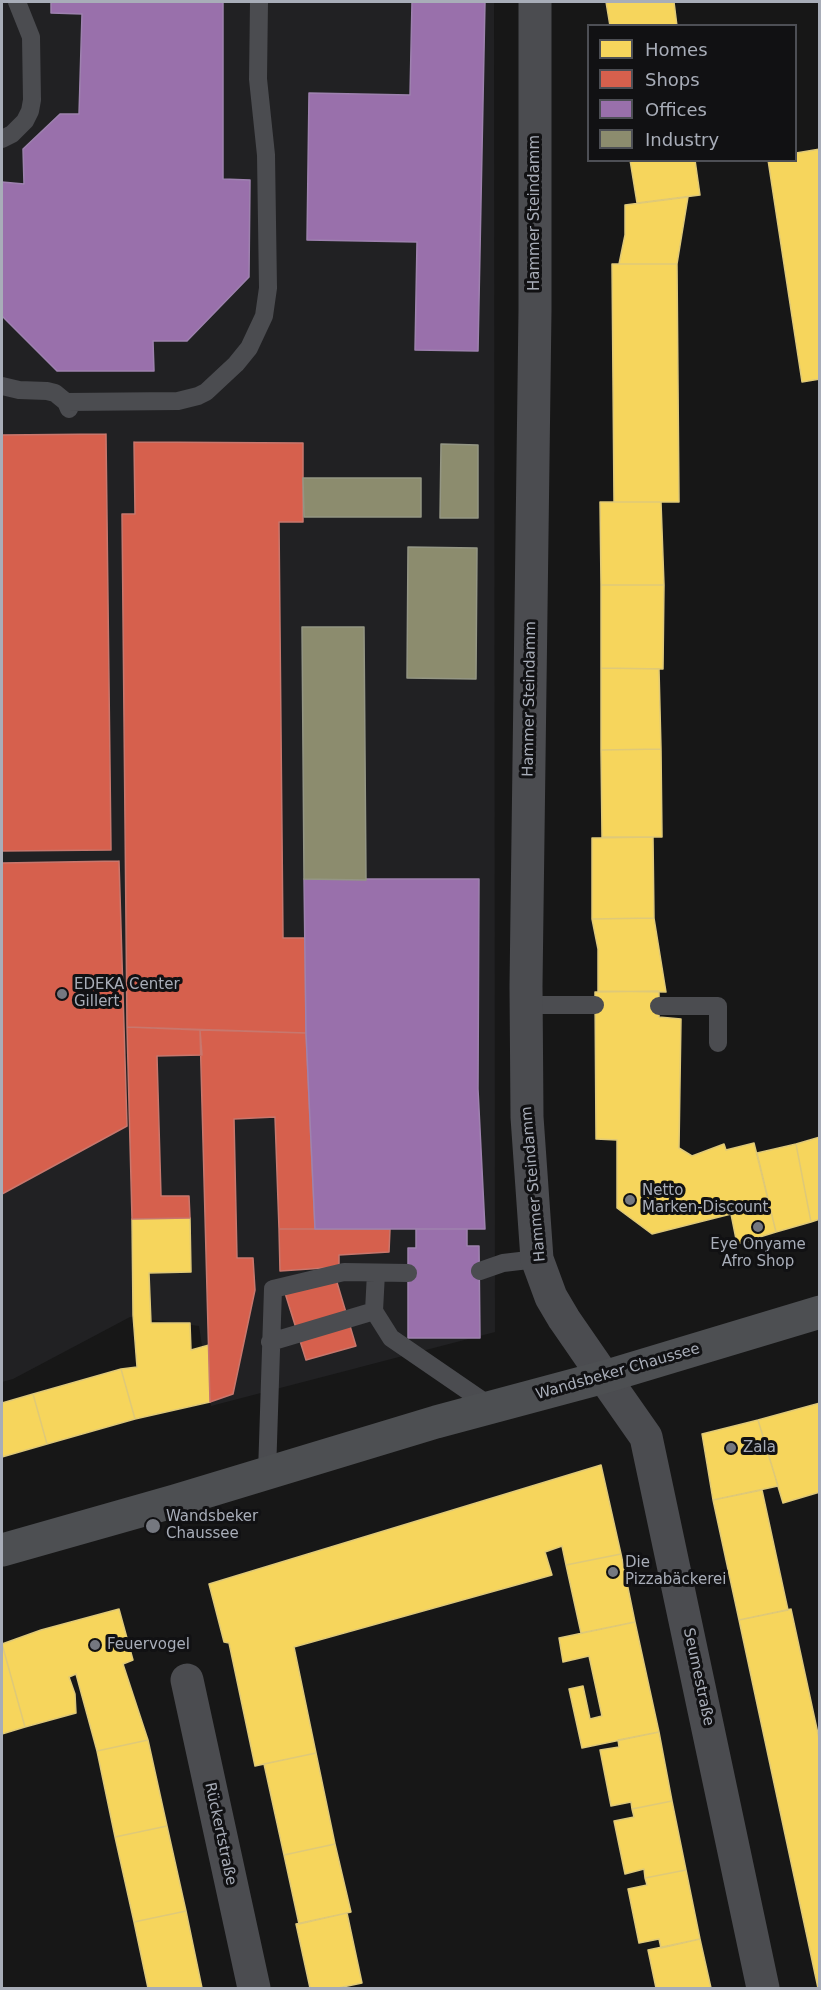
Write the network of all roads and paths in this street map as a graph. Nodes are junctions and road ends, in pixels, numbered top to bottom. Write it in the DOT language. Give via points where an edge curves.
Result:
graph roads {
  1 [pos="16,2"];
  2 [pos="259,2"];
  3 [pos="534,2"];
  4 [pos="2,139"];
  5 [pos="2,386"];
  6 [pos="526,1005"];
  7 [pos="595,1005"];
  8 [pos="659,1006"];
  9 [pos="718,1043"];
  10 [pos="537,1259"];
  11 [pos="480,1271"];
  12 [pos="376,1273"];
  13 [pos="408,1273"];
  14 [pos="374,1311"];
  15 [pos="819,1312"];
  16 [pos="270,1342"];
  17 [pos="604,1377"];
  18 [pos="493,1408"];
  19 [pos="267,1473"];
  20 [pos="2,1550"];
  21 [pos="187,1680"];
  22 [pos="254,1989"];
  23 [pos="763,1989"];
  1 -- 4 [label="lane" via="32,37 32,100 25,121"];
  2 -- 5 [label="lane" via="258,79 266,166 268,288 264,316 249,348 206,392 178,401 67,405 55,393"];
  3 -- 6 [label="street, Hammer Steindamm" via="535,310"];
  6 -- 7 [label="lane"];
  6 -- 10 [label="street, Hammer Steindamm" via="527,1117"];
  8 -- 9 [label="lane" via="718,1006"];
  10 -- 11 [label="lane"];
  10 -- 17 [label="street, Hammer Steindamm" via="551,1297"];
  12 -- 13 [label="lane"];
  12 -- 14 [label="lane"];
  12 -- 16 [label="lane" via="344,1272 273,1289"];
  14 -- 16 [label="lane"];
  14 -- 18 [label="lane" via="391,1338"];
  15 -- 17 [label="main road, Wandsbeker Chaussee"];
  16 -- 19 [label="lane"];
  17 -- 18 [label="main road, Wandsbeker Chaussee"];
  17 -- 23 [label="street, Seumestraße" via="646,1437"];
  18 -- 19 [label="main road, Wandsbeker Chaussee"];
  19 -- 20 [label="main road, Wandsbeker Chaussee"];
  21 -- 22 [label="street, Rückertstraße"];
}
